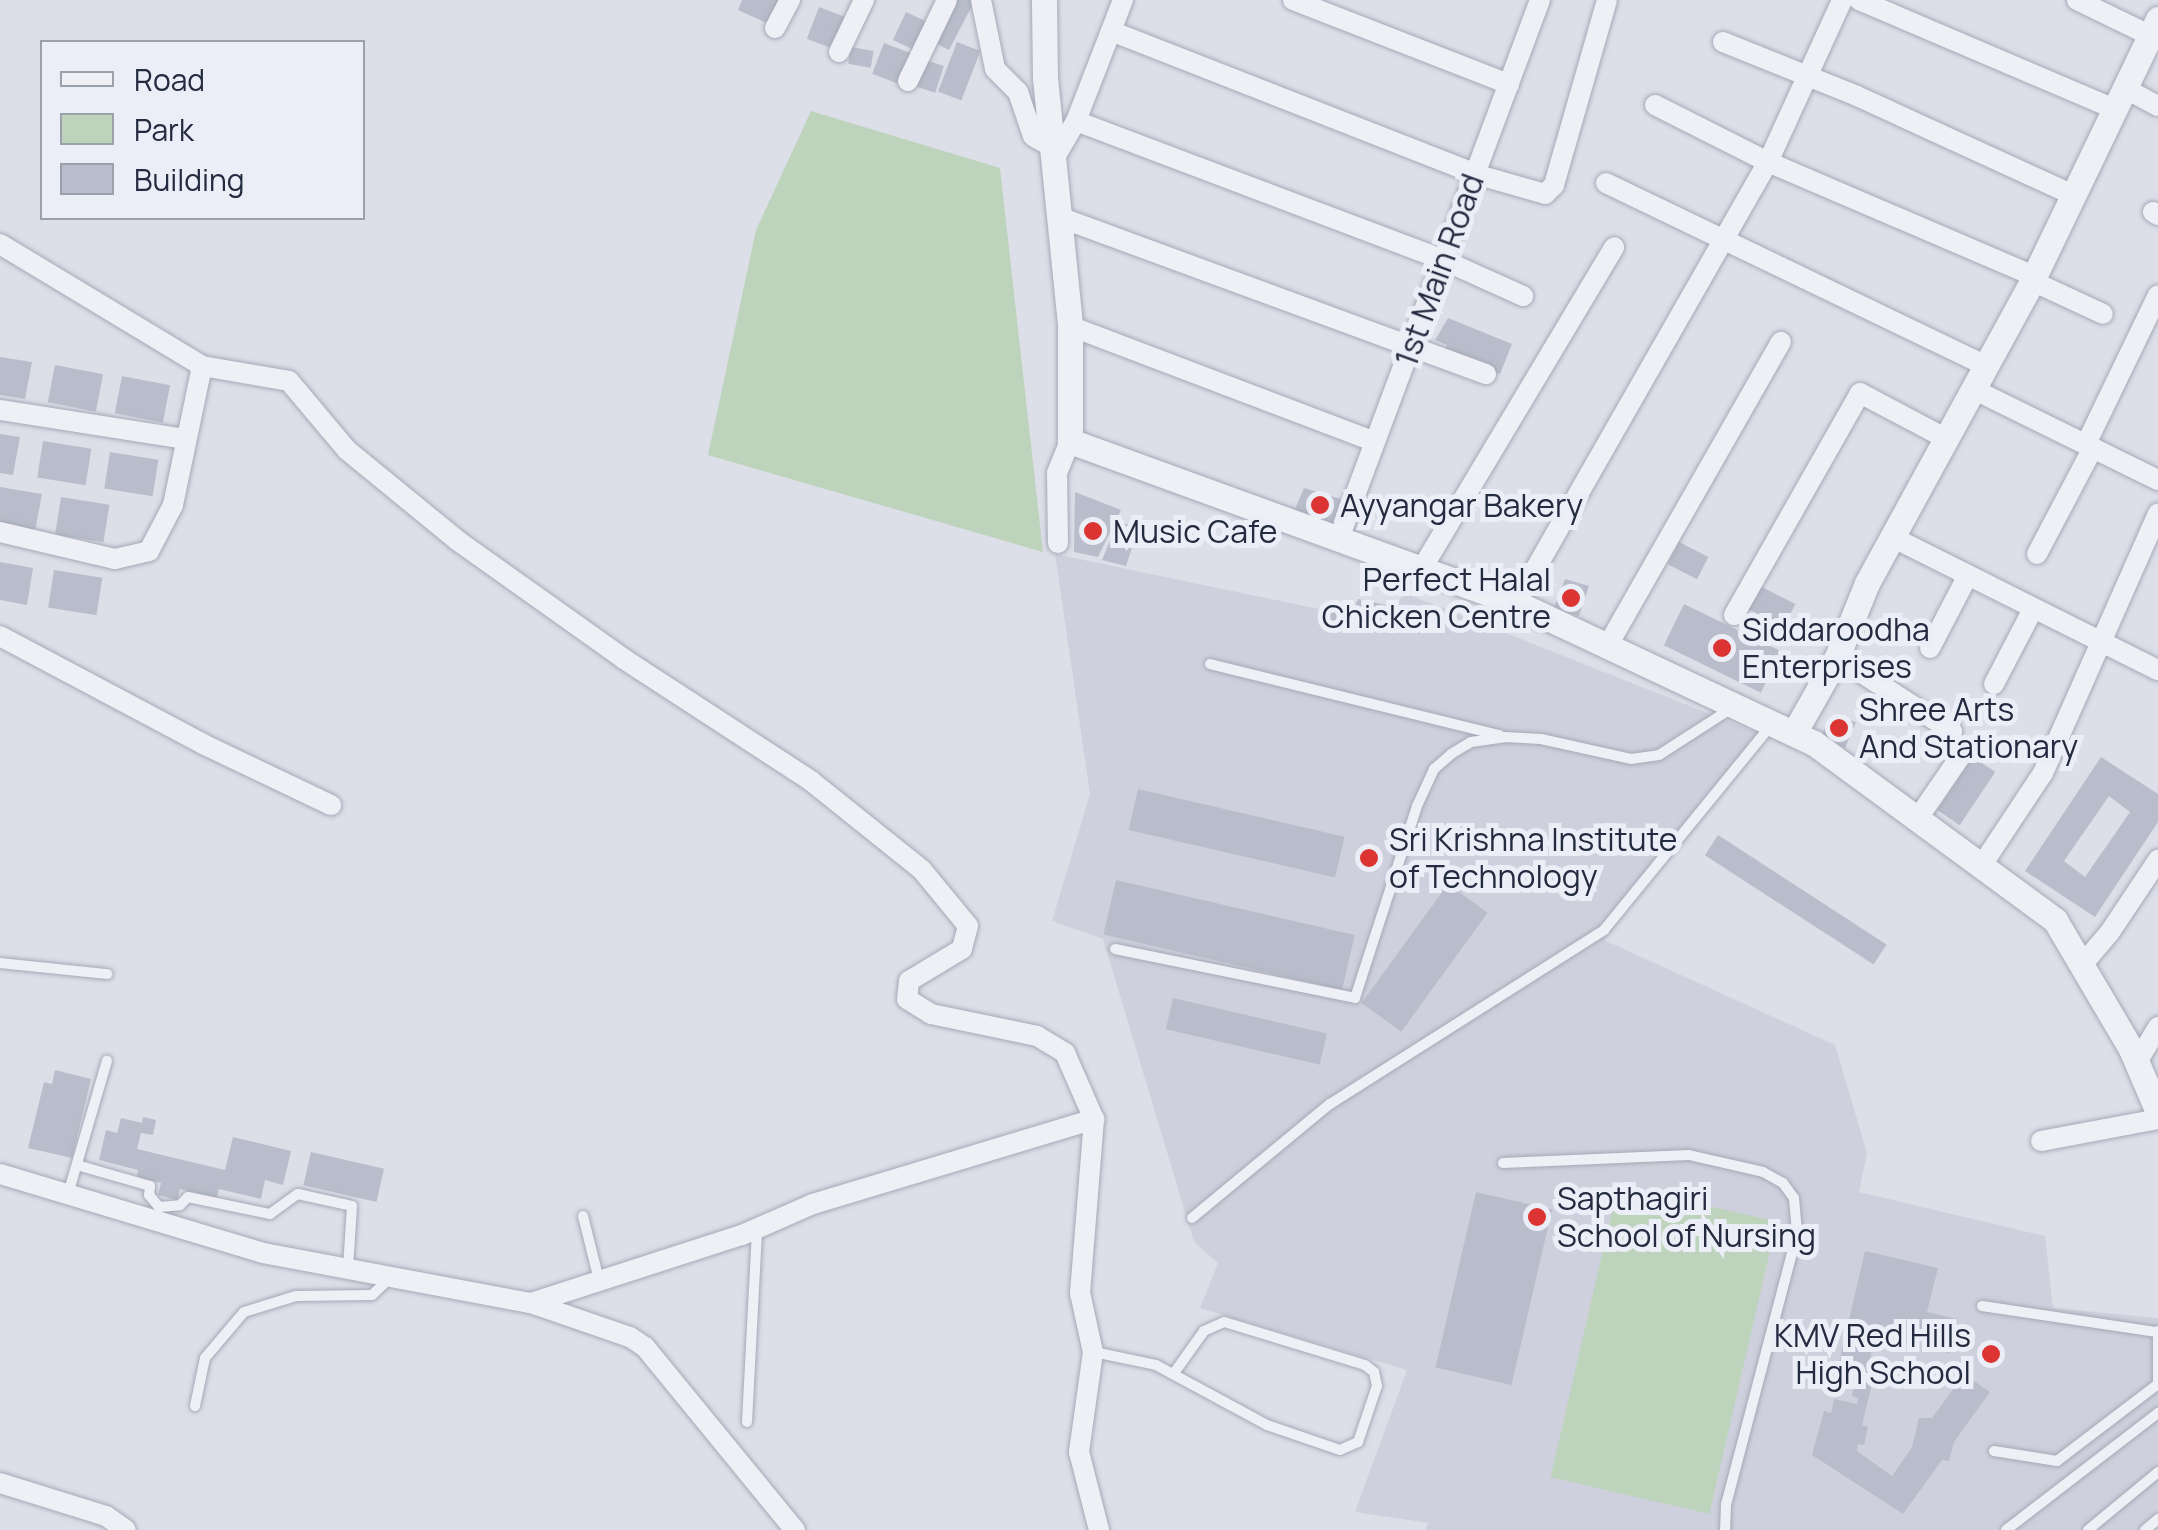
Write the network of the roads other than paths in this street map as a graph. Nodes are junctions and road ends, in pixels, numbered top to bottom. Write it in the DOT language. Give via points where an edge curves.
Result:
graph roads {
  1 [pos="790,0"];
  2 [pos="864,0"];
  3 [pos="947,0"];
  4 [pos="981,0"];
  5 [pos="1044,0"];
  6 [pos="1124,0"];
  7 [pos="1292,0"];
  8 [pos="1540,0"];
  9 [pos="1607,0"];
  10 [pos="1842,0"];
  11 [pos="1859,0"];
  12 [pos="2077,0"];
  13 [pos="2154,27"];
  14 [pos="775,28"];
  15 [pos="1111,32"];
  16 [pos="1722,42"];
  17 [pos="840,52"];
  18 [pos="1805,75"];
  19 [pos="908,81"];
  20 [pos="1509,84"];
  21 [pos="2118,98"];
  22 [pos="1655,105"];
  23 [pos="2158,106"];
  24 [pos="1076,121"];
  25 [pos="1053,153"];
  26 [pos="1768,162"];
  27 [pos="1475,174"];
  28 [pos="1606,183"];
  29 [pos="2071,194"];
  30 [pos="1059,216"];
  31 [pos="1724,240"];
  32 [pos="0,244"];
  33 [pos="1614,246"];
  34 [pos="1443,260"];
  35 [pos="2033,278"];
  36 [pos="2158,295"];
  37 [pos="1523,296"];
  38 [pos="2103,314"];
  39 [pos="1070,326"];
  40 [pos="1781,342"];
  41 [pos="1410,348"];
  42 [pos="202,366"];
  43 [pos="1486,374"];
  44 [pos="1980,378"];
  45 [pos="0,410"];
  46 [pos="1947,439"];
  47 [pos="186,440"];
  48 [pos="1070,440"];
  49 [pos="1375,442"];
  50 [pos="2090,446"];
  51 [pos="2158,480"];
  52 [pos="2158,513"];
  53 [pos="0,532"];
  54 [pos="1892,537"];
  55 [pos="1338,541"];
  56 [pos="1058,543"];
  57 [pos="2038,554"];
  58 [pos="1421,570"];
  59 [pos="1968,575"];
  60 [pos="1516,603"];
  61 [pos="2033,609"];
  62 [pos="1734,614"];
  63 [pos="0,636"];
  64 [pos="2099,642"];
  65 [pos="1608,645"];
  66 [pos="1930,648"];
  67 [pos="1837,657"];
  68 [pos="1210,664"];
  69 [pos="2158,670"];
  70 [pos="1994,684"];
  71 [pos="1736,704"];
  72 [pos="1784,728"];
  73 [pos="1952,731"];
  74 [pos="1505,737"];
  75 [pos="1960,757"];
  76 [pos="331,805"];
  77 [pos="1918,818"];
  78 [pos="2158,860"];
  79 [pos="1982,865"];
  80 [pos="1115,949"];
  81 [pos="0,963"];
  82 [pos="2082,965"];
  83 [pos="107,974"];
  84 [pos="2158,1027"];
  85 [pos="107,1061"];
  86 [pos="2137,1062"];
  87 [pos="2158,1112"];
  88 [pos="1094,1119"];
  89 [pos="2158,1119"];
  90 [pos="2041,1142"];
  91 [pos="1503,1163"];
  92 [pos="77,1165"];
  93 [pos="0,1174"];
  94 [pos="68,1194"];
  95 [pos="583,1216"];
  96 [pos="1192,1218"];
  97 [pos="757,1229"];
  98 [pos="348,1269"];
  99 [pos="391,1277"];
  100 [pos="599,1280"];
  101 [pos="530,1303"];
  102 [pos="1982,1306"];
  103 [pos="2158,1332"];
  104 [pos="1093,1352"];
  105 [pos="1174,1373"];
  106 [pos="195,1406"];
  107 [pos="2158,1413"];
  108 [pos="746,1422"];
  109 [pos="1994,1450"];
  110 [pos="2158,1472"];
  111 [pos="0,1483"];
  112 [pos="2158,1519"];
  113 [pos="126,1530"];
  114 [pos="795,1530"];
  115 [pos="1099,1530"];
  116 [pos="1725,1530"];
  117 [pos="2006,1530"];
  118 [pos="2088,1530"];
  119 [pos="2144,1530"];
  1 -- 14 [label="street"];
  2 -- 17 [label="street"];
  3 -- 19 [label="street"];
  4 -- 25 [label="street" via="994,69 1018,92 1032,136"];
  5 -- 25 [label="street"];
  6 -- 15 [label="street"];
  7 -- 20 [label="street"];
  8 -- 20 [label="street, 1st Main Road"];
  9 -- 27 [label="street" via="1554,185 1545,194 1532,193"];
  10 -- 18 [label="street"];
  11 -- 21 [label="street"];
  12 -- 13 [label="street"];
  13 -- 21 [label="street"];
  15 -- 24 [label="street"];
  15 -- 27 [label="street"];
  16 -- 18 [label="street"];
  18 -- 26 [label="street"];
  18 -- 29 [label="street"];
  20 -- 27 [label="street, 1st Main Road"];
  21 -- 23 [label="street"];
  21 -- 29 [label="street"];
  22 -- 26 [label="street"];
  24 -- 25 [label="street"];
  24 -- 34 [label="street"];
  25 -- 30 [label="street"];
  26 -- 31 [label="street"];
  26 -- 35 [label="street"];
  27 -- 34 [label="street, 1st Main Road"];
  28 -- 31 [label="street"];
  29 -- 35 [label="street"];
  30 -- 39 [label="street"];
  30 -- 41 [label="street"];
  31 -- 44 [label="street"];
  31 -- 60 [label="street"];
  32 -- 42 [label="street"];
  33 -- 58 [label="street"];
  34 -- 37 [label="street"];
  34 -- 41 [label="street, 1st Main Road"];
  35 -- 38 [label="street"];
  35 -- 44 [label="street"];
  36 -- 50 [label="street"];
  39 -- 48 [label="street"];
  39 -- 49 [label="street"];
  40 -- 65 [label="street"];
  41 -- 43 [label="street"];
  41 -- 49 [label="street, 1st Main Road"];
  42 -- 47 [label="street"];
  42 -- 88 [label="street" via="289,381 347,450 458,541 624,660 811,781 922,870 968,926 962,949 909,980 906,999 931,1014 1037,1036 1065,1053"];
  44 -- 46 [label="street"];
  44 -- 50 [label="street"];
  45 -- 47 [label="street"];
  46 -- 54 [label="street"];
  46 -- 62 [label="street" via="1860,394"];
  47 -- 53 [label="street" via="173,505 149,551 115,559"];
  48 -- 55 [label="street"];
  48 -- 56 [label="street" via="1057,474"];
  49 -- 55 [label="street, 1st Main Road"];
  50 -- 51 [label="street"];
  50 -- 57 [label="street"];
  52 -- 64 [label="street"];
  54 -- 59 [label="street"];
  54 -- 67 [label="street"];
  55 -- 58 [label="street"];
  58 -- 60 [label="street"];
  59 -- 61 [label="street"];
  59 -- 66 [label="street"];
  60 -- 65 [label="street"];
  61 -- 64 [label="street"];
  61 -- 70 [label="street"];
  63 -- 76 [label="street"];
  64 -- 69 [label="street"];
  64 -- 79 [label="street" via="2043,773"];
  65 -- 71 [label="street"];
  67 -- 72 [label="street"];
  67 -- 73 [label="street"];
  68 -- 74 [label="lane"];
  71 -- 72 [label="street"];
  71 -- 74 [label="lane" via="1660,756 1631,758"];
  72 -- 77 [label="street"];
  72 -- 96 [label="lane" via="1604,930 1330,1104"];
  74 -- 80 [label="lane" via="1471,742 1434,769 1355,998"];
  75 -- 77 [label="street"];
  77 -- 79 [label="street"];
  78 -- 82 [label="street"];
  79 -- 82 [label="street" via="2055,920"];
  81 -- 83 [label="lane"];
  82 -- 86 [label="street"];
  84 -- 86 [label="street"];
  85 -- 92 [label="lane"];
  86 -- 87 [label="street"];
  88 -- 97 [label="street" via="813,1204"];
  88 -- 104 [label="street" via="1080,1293"];
  89 -- 90 [label="street"];
  91 -- 116 [label="lane" via="1689,1155 1763,1172 1794,1198 1797,1234 1726,1504"];
  92 -- 94 [label="lane"];
  92 -- 98 [label="lane" via="150,1186 159,1207 188,1197 270,1214 298,1194 352,1206"];
  93 -- 94 [label="street"];
  94 -- 98 [label="street" via="263,1253"];
  95 -- 100 [label="lane"];
  97 -- 100 [label="street"];
  97 -- 108 [label="lane"];
  98 -- 99 [label="street"];
  99 -- 101 [label="street"];
  99 -- 106 [label="lane" via="372,1295 296,1296 244,1312 205,1358"];
  100 -- 101 [label="street"];
  101 -- 114 [label="street" via="646,1347"];
  102 -- 103 [label="lane"];
  103 -- 109 [label="lane" via="2158,1384 2057,1461"];
  104 -- 105 [label="lane"];
  104 -- 115 [label="street" via="1079,1452"];
  105 -- 105 [label="lane" via="1204,1330 1224,1322 1365,1365 1377,1386 1358,1442 1340,1450 1267,1425"];
  107 -- 117 [label="lane"];
  110 -- 118 [label="lane"];
  111 -- 113 [label="street" via="106,1516"];
  112 -- 119 [label="lane"];
}
